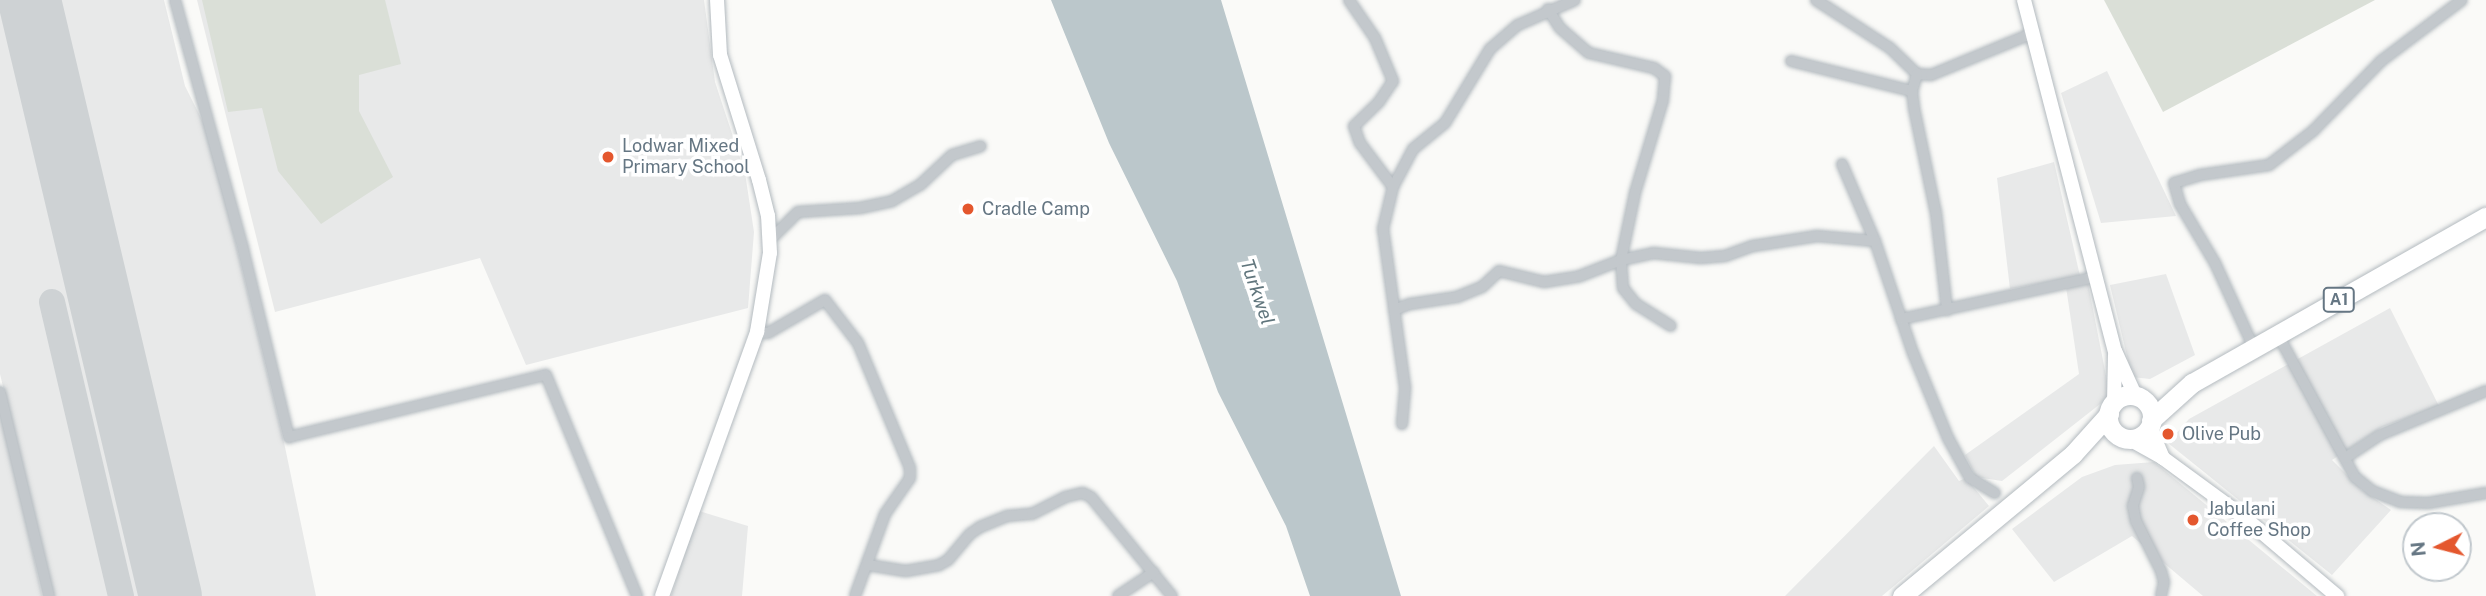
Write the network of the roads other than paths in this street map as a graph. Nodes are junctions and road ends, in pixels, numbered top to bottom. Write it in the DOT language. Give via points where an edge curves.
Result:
graph roads {
  1 [pos="174,0"];
  2 [pos="717,0"];
  3 [pos="1349,0"];
  4 [pos="1575,0"];
  5 [pos="1816,0"];
  6 [pos="2024,0"];
  7 [pos="2462,0"];
  8 [pos="1548,9"];
  9 [pos="2033,33"];
  10 [pos="1791,61"];
  11 [pos="1917,74"];
  12 [pos="1912,91"];
  13 [pos="981,146"];
  14 [pos="1842,164"];
  15 [pos="1393,187"];
  16 [pos="2486,217"];
  17 [pos="771,239"];
  18 [pos="1875,241"];
  19 [pos="1621,260"];
  20 [pos="2096,276"];
  21 [pos="1394,310"];
  22 [pos="1947,310"];
  23 [pos="1901,319"];
  24 [pos="1671,326"];
  25 [pos="757,332"];
  26 [pos="2277,333"];
  27 [pos="2253,346"];
  28 [pos="2115,351"];
  29 [pos="2192,383"];
  30 [pos="2486,391"];
  31 [pos="0,392"];
  32 [pos="2138,396"];
  33 [pos="2111,408"];
  34 [pos="2150,423"];
  35 [pos="1402,424"];
  36 [pos="2127,439"];
  37 [pos="2073,454"];
  38 [pos="2163,458"];
  39 [pos="2345,458"];
  40 [pos="2137,478"];
  41 [pos="1995,492"];
  42 [pos="2486,493"];
  43 [pos="868,565"];
  44 [pos="1154,572"];
  45 [pos="2321,580"];
  46 [pos="49,596"];
  47 [pos="637,596"];
  48 [pos="663,596"];
  49 [pos="855,596"];
  50 [pos="1118,596"];
  51 [pos="1172,596"];
  52 [pos="1902,596"];
  53 [pos="2161,596"];
  54 [pos="2337,596"];
  55 [pos="2349,596"];
  1 -- 47 [label="street" via="289,437 546,375"];
  2 -- 17 [label="street" via="725,76 760,180"];
  3 -- 15 [label="street" via="1375,38 1393,81 1354,126 1360,143"];
  4 -- 8 [label="street"];
  5 -- 11 [label="street" via="1890,48"];
  6 -- 9 [label="street"];
  7 -- 27 [label="street" via="2381,61 2313,131 2269,166 2174,183 2180,204 2215,262"];
  8 -- 15 [label="street" via="1490,48 1445,123 1413,149"];
  8 -- 19 [label="street" via="1560,28 1589,53 1654,68 1665,76 1663,100"];
  9 -- 11 [label="street" via="1948,69"];
  9 -- 20 [label="street"];
  10 -- 12 [label="street"];
  11 -- 12 [label="street"];
  12 -- 22 [label="street" via="1936,213"];
  13 -- 17 [label="street" via="952,155 901,197 860,208 797,212"];
  14 -- 18 [label="street"];
  15 -- 21 [label="street" via="1382,229"];
  16 -- 26 [label="highway, A1"];
  17 -- 25 [label="street"];
  18 -- 19 [label="street" via="1817,236 1753,246 1725,256 1653,253"];
  18 -- 23 [label="street"];
  19 -- 21 [label="street" via="1580,276 1544,282 1499,271 1482,287 1457,297"];
  19 -- 24 [label="street" via="1623,288 1629,296"];
  20 -- 22 [label="street"];
  20 -- 28 [label="street"];
  21 -- 35 [label="street" via="1405,387"];
  22 -- 23 [label="street"];
  23 -- 41 [label="street" via="1962,467 1970,478"];
  25 -- 43 [label="street" via="768,333 825,300 858,344 910,472 885,514"];
  25 -- 48 [label="street"];
  26 -- 27 [label="highway, A1"];
  26 -- 39 [label="street"];
  27 -- 29 [label="highway, A1"];
  28 -- 32 [label="street"];
  28 -- 33 [label="street"];
  29 -- 32 [label="highway, A1"];
  29 -- 34 [label="highway, A1"];
  30 -- 39 [label="street" via="2379,435"];
  31 -- 46 [label="street"];
  32 -- 33 [label="highway" via="2127,395"];
  32 -- 34 [label="highway" via="2149,403"];
  33 -- 36 [label="highway" via="2112,431"];
  33 -- 37 [label="highway"];
  34 -- 36 [label="highway" via="2141,435"];
  34 -- 38 [label="street"];
  36 -- 37 [label="highway"];
  36 -- 38 [label="street"];
  37 -- 52 [label="highway"];
  38 -- 45 [label="street"];
  39 -- 42 [label="street" via="2355,477 2400,502 2428,503"];
  40 -- 53 [label="street" via="2136,521 2161,571"];
  43 -- 44 [label="street" via="906,570 939,565 980,527 1007,516 1032,514 1083,493"];
  43 -- 49 [label="street"];
  44 -- 50 [label="street"];
  44 -- 51 [label="street"];
  45 -- 54 [label="street"];
  45 -- 55 [label="street"];
}
